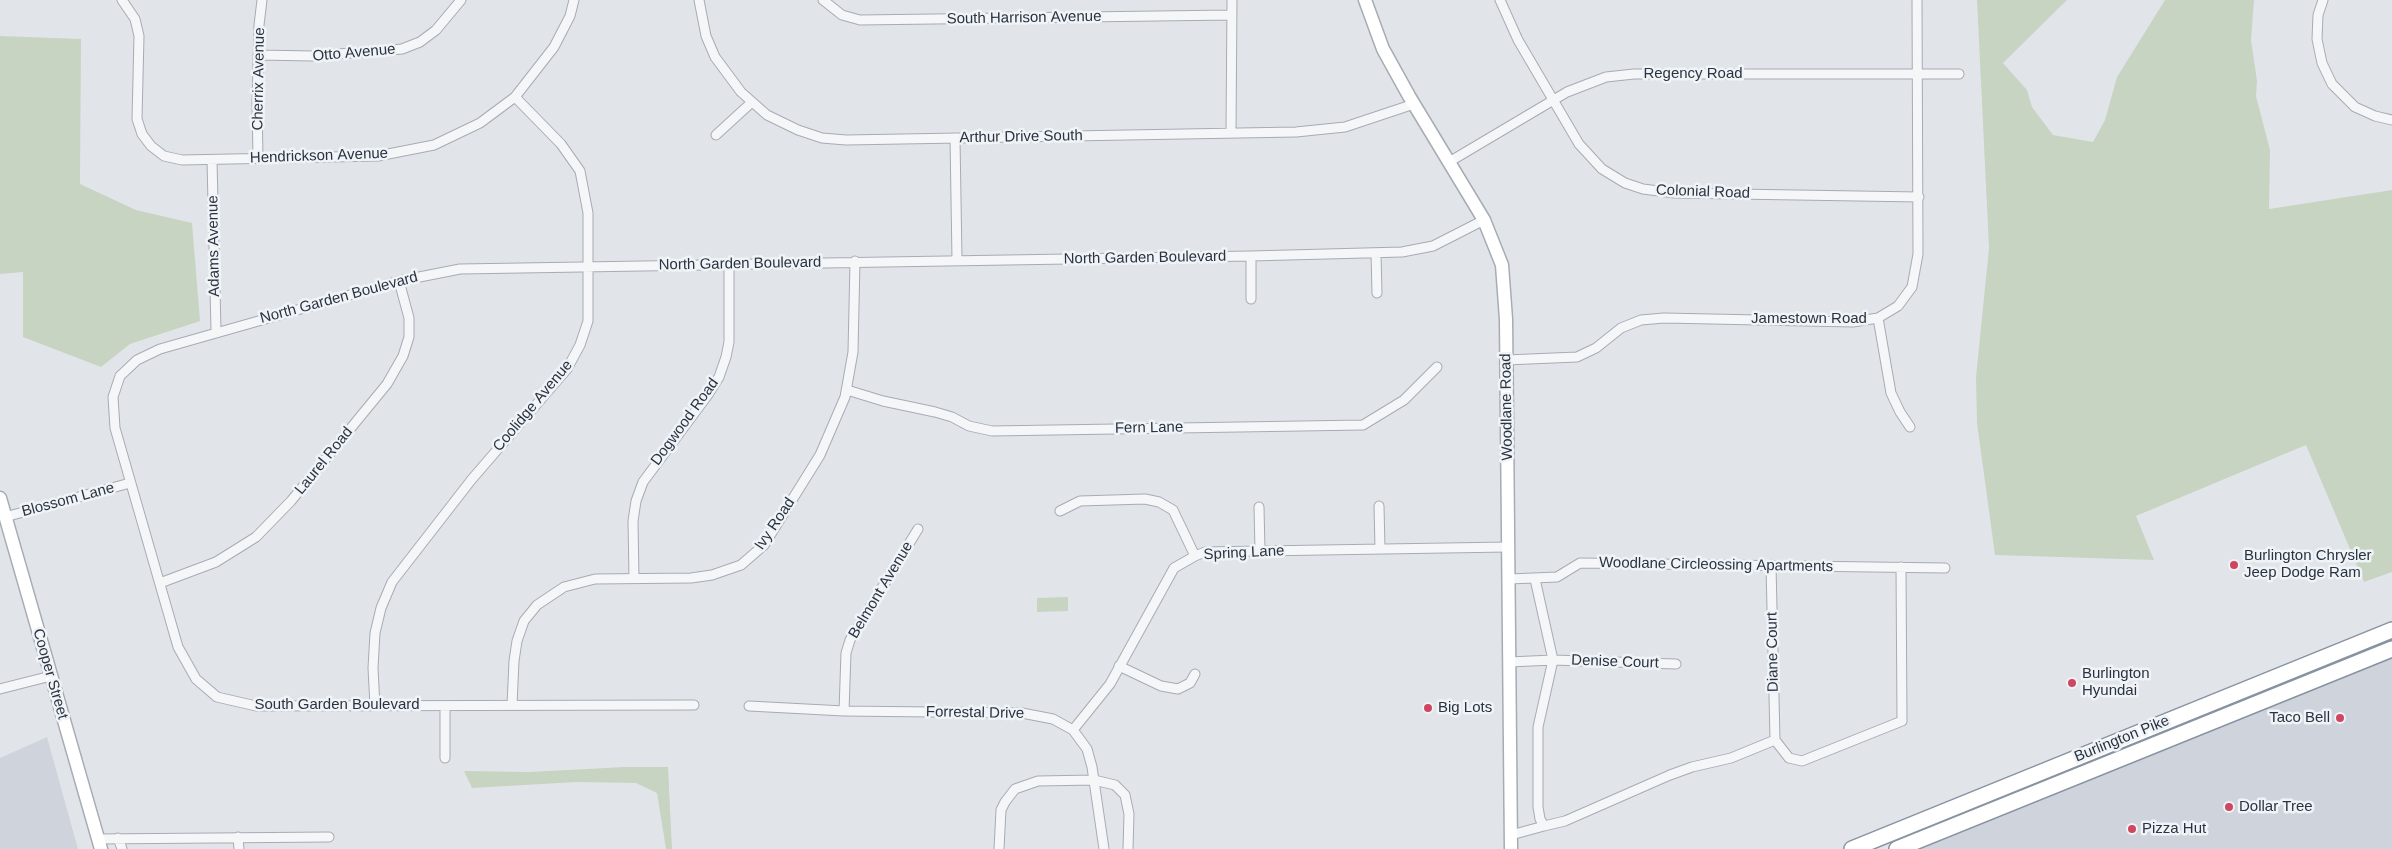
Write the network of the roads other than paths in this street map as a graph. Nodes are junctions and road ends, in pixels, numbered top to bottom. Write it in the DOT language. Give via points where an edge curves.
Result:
graph roads {
  1 [pos="122,0"];
  2 [pos="262,0"];
  3 [pos="461,0"];
  4 [pos="574,0"];
  5 [pos="699,0"];
  6 [pos="823,0"];
  7 [pos="1232,0"];
  8 [pos="1365,0"];
  9 [pos="1500,0"];
  10 [pos="1917,0"];
  11 [pos="2323,0"];
  12 [pos="1231,15"];
  13 [pos="258,55"];
  14 [pos="1918,74"];
  15 [pos="1960,74"];
  16 [pos="515,97"];
  17 [pos="1554,99"];
  18 [pos="752,102"];
  19 [pos="1414,104"];
  20 [pos="2392,120"];
  21 [pos="1231,133"];
  22 [pos="716,135"];
  23 [pos="955,138"];
  24 [pos="258,158"];
  25 [pos="212,160"];
  26 [pos="1449,162"];
  27 [pos="1918,197"];
  28 [pos="1484,220"];
  29 [pos="1376,253"];
  30 [pos="1251,256"];
  31 [pos="957,260"];
  32 [pos="855,261"];
  33 [pos="730,264"];
  34 [pos="590,266"];
  35 [pos="399,281"];
  36 [pos="1377,293"];
  37 [pos="1251,300"];
  38 [pos="1878,318"];
  39 [pos="216,331"];
  40 [pos="1506,360"];
  41 [pos="1437,366"];
  42 [pos="847,390"];
  43 [pos="1910,427"];
  44 [pos="130,483"];
  45 [pos="0,498"];
  46 [pos="1379,506"];
  47 [pos="1259,507"];
  48 [pos="1060,511"];
  49 [pos="5,517"];
  50 [pos="918,529"];
  51 [pos="1508,547"];
  52 [pos="1380,549"];
  53 [pos="1260,551"];
  54 [pos="1195,556"];
  55 [pos="1771,565"];
  56 [pos="1901,567"];
  57 [pos="1945,568"];
  58 [pos="634,578"];
  59 [pos="1509,579"];
  60 [pos="1535,579"];
  61 [pos="160,583"];
  62 [pos="2392,630"];
  63 [pos="2392,649"];
  64 [pos="1553,660"];
  65 [pos="1510,662"];
  66 [pos="1676,664"];
  67 [pos="1119,666"];
  68 [pos="50,674"];
  69 [pos="1195,674"];
  70 [pos="0,687"];
  71 [pos="512,705"];
  72 [pos="694,705"];
  73 [pos="375,706"];
  74 [pos="444,706"];
  75 [pos="749,706"];
  76 [pos="844,711"];
  77 [pos="1073,730"];
  78 [pos="1775,740"];
  79 [pos="445,758"];
  80 [pos="1094,780"];
  81 [pos="1544,826"];
  82 [pos="1511,835"];
  83 [pos="238,837"];
  84 [pos="329,837"];
  85 [pos="118,838"];
  86 [pos="99,844"];
  87 [pos="122,849"];
  88 [pos="238,849"];
  89 [pos="999,849"];
  90 [pos="1104,849"];
  91 [pos="1128,849"];
  92 [pos="1511,849"];
  93 [pos="1852,849"];
  94 [pos="1896,849"];
  1 -- 25 [label="street, Hendrickson Avenue" via="135,19 139,36 137,119 142,134 164,156"];
  2 -- 13 [label="street, Cherrix Avenue"];
  3 -- 13 [label="street, Otto Avenue" via="436,30 420,42 402,49 313,56"];
  4 -- 16 [label="street, Hendrickson Avenue" via="570,16 554,47"];
  5 -- 18 [label="street, Arthur Drive South" via="714,57"];
  6 -- 12 [label="street, South Harrison Avenue" via="842,15 860,20"];
  7 -- 12 [label="street"];
  8 -- 19 [label="street, Woodlane Road" via="1383,49"];
  9 -- 17 [label="street, Colonial Road" via="1518,40"];
  10 -- 14 [label="street, Jamestown Road"];
  11 -- 20 [label="street" via="2318,15 2317,39 2322,63 2332,84 2355,106"];
  12 -- 21 [label="street"];
  13 -- 24 [label="street, Cherrix Avenue"];
  14 -- 15 [label="street, Regency Road"];
  14 -- 17 [label="street, Regency Road" via="1620,75 1593,80"];
  14 -- 27 [label="street, Jamestown Road"];
  16 -- 24 [label="street, Hendrickson Avenue" via="458,135 404,153"];
  16 -- 34 [label="street, Coolidge Avenue" via="561,144 580,171 587,202"];
  17 -- 26 [label="street, Regency Road"];
  17 -- 27 [label="street, Colonial Road" via="1589,156 1610,174 1634,187 1674,193"];
  18 -- 22 [label="street"];
  18 -- 23 [label="street, Arthur Drive South" via="777,120 822,138"];
  19 -- 21 [label="street, Arthur Drive South" via="1344,126 1296,132"];
  19 -- 26 [label="street, Woodlane Road"];
  21 -- 23 [label="street, Arthur Drive South"];
  23 -- 31 [label="street"];
  24 -- 25 [label="street, Hendrickson Avenue"];
  25 -- 39 [label="street, Adams Avenue"];
  26 -- 28 [label="street, Woodlane Road"];
  27 -- 38 [label="street, Jamestown Road" via="1918,259 1912,287 1898,306"];
  28 -- 29 [label="street, North Garden Boulevard" via="1433,246"];
  28 -- 40 [label="street, Woodlane Road" via="1502,265"];
  29 -- 30 [label="street, North Garden Boulevard"];
  29 -- 36 [label="street"];
  30 -- 31 [label="street, North Garden Boulevard"];
  30 -- 37 [label="street"];
  31 -- 32 [label="street, North Garden Boulevard"];
  32 -- 33 [label="street, North Garden Boulevard"];
  32 -- 42 [label="street, Ivy Road" via="854,342"];
  33 -- 34 [label="street, North Garden Boulevard"];
  33 -- 58 [label="street, Dogwood Road" via="726,356 708,396 648,472 641,486 633,522"];
  34 -- 35 [label="street, North Garden Boulevard" via="475,268"];
  34 -- 73 [label="street, Coolidge Avenue" via="588,321 575,358 458,496 408,559 389,589 375,633"];
  35 -- 39 [label="street, North Garden Boulevard"];
  35 -- 61 [label="street, Laurel Road" via="409,318 409,337 404,356 388,384 291,501 256,537 216,562"];
  38 -- 40 [label="street, Jamestown Road" via="1853,322 1652,318 1621,328 1596,348 1577,357"];
  38 -- 43 [label="street" via="1891,393"];
  39 -- 44 [label="street, North Garden Boulevard" via="147,353 120,376 112,408"];
  40 -- 51 [label="street, Woodlane Road"];
  41 -- 42 [label="street, Fern Lane" via="1404,400 1363,425 992,431 970,426 952,416"];
  42 -- 58 [label="street, Ivy Road" via="820,455 770,537 757,552 741,565 712,575"];
  44 -- 49 [label="street, Blossom Lane"];
  44 -- 61 [label="street, South Garden Boulevard"];
  45 -- 49 [label="street, Cooper Street"];
  46 -- 52 [label="street"];
  47 -- 53 [label="street"];
  48 -- 54 [label="street" via="1080,501 1145,499 1159,502 1173,510"];
  49 -- 68 [label="street, Cooper Street"];
  50 -- 76 [label="street, Belmont Avenue" via="850,640 846,653"];
  51 -- 52 [label="street, Spring Lane"];
  51 -- 59 [label="street, Woodlane Road"];
  52 -- 53 [label="street, Spring Lane"];
  53 -- 54 [label="street, Spring Lane" via="1205,552"];
  54 -- 67 [label="street, Spring Lane" via="1174,568"];
  55 -- 56 [label="street, Woodlane Circleossing Apartments"];
  55 -- 60 [label="street, Woodlane Circleossing Apartments" via="1580,563 1558,577"];
  55 -- 78 [label="street, Diane Court"];
  56 -- 57 [label="street, Woodlane Circleossing Apartments"];
  56 -- 78 [label="street" via="1902,721 1802,761 1789,758"];
  58 -- 71 [label="street, Ivy Road" via="574,583 537,605 524,621 517,641"];
  59 -- 60 [label="street, Woodlane Circleossing Apartments"];
  59 -- 65 [label="street, Woodlane Road"];
  60 -- 64 [label="street"];
  61 -- 73 [label="street, South Garden Boulevard" via="182,655 196,679 217,697 256,706"];
  62 -- 93 [label="highway, Burlington Pike"];
  63 -- 94 [label="highway, Burlington Pike"];
  64 -- 65 [label="street, Denise Court"];
  64 -- 66 [label="street, Denise Court"];
  64 -- 81 [label="street" via="1538,727 1538,807"];
  65 -- 82 [label="street, Woodlane Road"];
  67 -- 69 [label="street" via="1161,686 1178,689 1190,683"];
  67 -- 77 [label="street, Spring Lane" via="1110,684"];
  68 -- 70 [label="street"];
  68 -- 86 [label="street, Cooper Street"];
  71 -- 72 [label="street, South Garden Boulevard"];
  71 -- 74 [label="street, South Garden Boulevard"];
  73 -- 74 [label="street, South Garden Boulevard"];
  74 -- 79 [label="street"];
  75 -- 76 [label="street, Forrestal Drive"];
  76 -- 77 [label="street, Forrestal Drive" via="1022,713 1053,719"];
  77 -- 80 [label="street, Forrestal Drive" via="1087,749"];
  78 -- 81 [label="street" via="1731,758 1670,774 1564,821"];
  80 -- 89 [label="street" via="1038,781 1015,790 1001,810"];
  80 -- 90 [label="street, Forrestal Drive"];
  80 -- 91 [label="street" via="1116,785 1125,795 1129,814"];
  81 -- 82 [label="street"];
  82 -- 92 [label="street, Woodlane Road"];
  83 -- 84 [label="street"];
  83 -- 85 [label="street"];
  83 -- 88 [label="street"];
  85 -- 86 [label="street"];
  85 -- 87 [label="street"];
}
